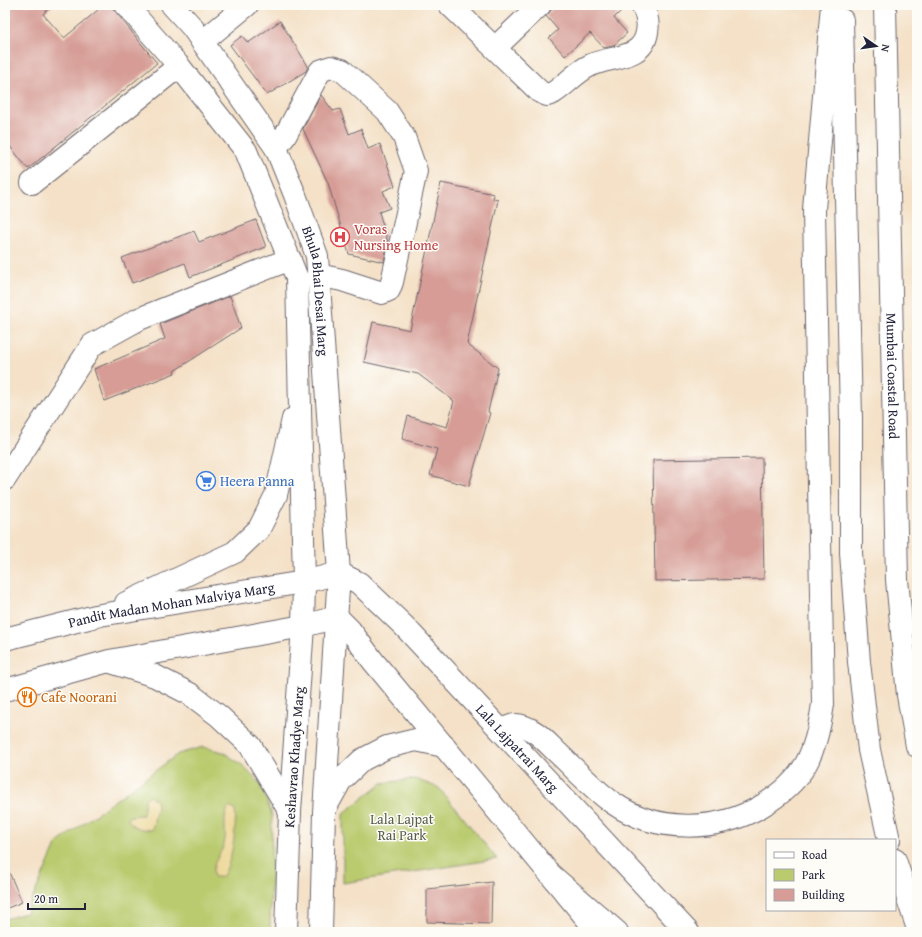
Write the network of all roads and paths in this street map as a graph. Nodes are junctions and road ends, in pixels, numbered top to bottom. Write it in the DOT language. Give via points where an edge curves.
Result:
graph roads {
  1 [pos="126,5"];
  2 [pos="172,5"];
  3 [pos="247,5"];
  4 [pos="450,5"];
  5 [pos="540,5"];
  6 [pos="642,5"];
  7 [pos="832,5"];
  8 [pos="842,5"];
  9 [pos="885,5"];
  10 [pos="202,42"];
  11 [pos="494,48"];
  12 [pos="179,66"];
  13 [pos="276,148"];
  14 [pos="32,183"];
  15 [pos="290,259"];
  16 [pos="318,275"];
  17 [pos="301,384"];
  18 [pos="5,480"];
  19 [pos="339,573"];
  20 [pos="304,582"];
  21 [pos="100,615"];
  22 [pos="337,617"];
  23 [pos="303,626"];
  24 [pos="5,639"];
  25 [pos="109,661"];
  26 [pos="5,690"];
  27 [pos="501,730"];
  28 [pos="444,746"];
  29 [pos="917,746"];
  30 [pos="290,812"];
  31 [pos="324,812"];
  32 [pos="889,839"];
  33 [pos="896,863"];
  34 [pos="551,875"];
  35 [pos="917,926"];
  36 [pos="286,932"];
  37 [pos="321,932"];
  38 [pos="598,932"];
  39 [pos="617,932"];
  40 [pos="688,932"];
  1 -- 12 [label="main road, Bhula Bhai Desai Marg"];
  2 -- 10 [label="main road, Bhula Bhai Desai Marg"];
  3 -- 10 [label="main road"];
  4 -- 11 [label="main road"];
  5 -- 11 [label="main road"];
  6 -- 11 [label="main road" via="646,12 648,29 641,48 631,54 588,66 547,95 540,92"];
  7 -- 27 [label="main road" via="814,209 823,704 819,733 811,756 777,797 754,810 730,820 705,825 678,826 655,822 614,804 530,730 515,725"];
  8 -- 32 [label="main road" via="851,418 851,553 869,750"];
  9 -- 29 [label="main road, Mumbai Coastal Road" via="897,580 908,695"];
  10 -- 13 [label="main road, Bhula Bhai Desai Marg"];
  12 -- 14 [label="main road"];
  12 -- 15 [label="main road, Bhula Bhai Desai Marg" via="246,151"];
  13 -- 16 [label="main road, Bhula Bhai Desai Marg" via="317,256"];
  13 -- 16 [label="main road" via="320,71 331,67 342,70 387,110 404,137 416,171 389,290 382,293"];
  15 -- 17 [label="main road, Bhula Bhai Desai Marg" via="297,278"];
  15 -- 18 [label="main road" via="139,319 92,345"];
  16 -- 19 [label="main road, Bhula Bhai Desai Marg"];
  17 -- 20 [label="main road, Bhula Bhai Desai Marg"];
  17 -- 21 [label="main road" via="276,495 259,530 235,552"];
  19 -- 20 [label="main road, Pandit Madan Mohan Malviya Marg"];
  19 -- 22 [label="main road, Bhula Bhai Desai Marg"];
  19 -- 27 [label="main road, Lala Lajpatrai Marg" via="359,583 404,626"];
  20 -- 21 [label="main road, Pandit Madan Mohan Malviya Marg"];
  20 -- 23 [label="main road, Keshavrao Khadye Marg"];
  21 -- 24 [label="main road, Pandit Madan Mohan Malviya Marg"];
  22 -- 23 [label="main road"];
  22 -- 28 [label="main road"];
  22 -- 31 [label="main road"];
  23 -- 25 [label="main road"];
  23 -- 30 [label="main road, Keshavrao Khadye Marg"];
  25 -- 26 [label="main road"];
  25 -- 30 [label="main road" via="155,676 190,694 219,716 250,745"];
  27 -- 40 [label="main road, Lala Lajpatrai Marg"];
  28 -- 31 [label="main road" via="416,740 387,746 362,760 341,780"];
  28 -- 34 [label="main road"];
  30 -- 36 [label="main road, Keshavrao Khadye Marg"];
  31 -- 37 [label="main road"];
  33 -- 35 [label="main road"];
  34 -- 38 [label="main road"];
  34 -- 39 [label="main road"];
}
